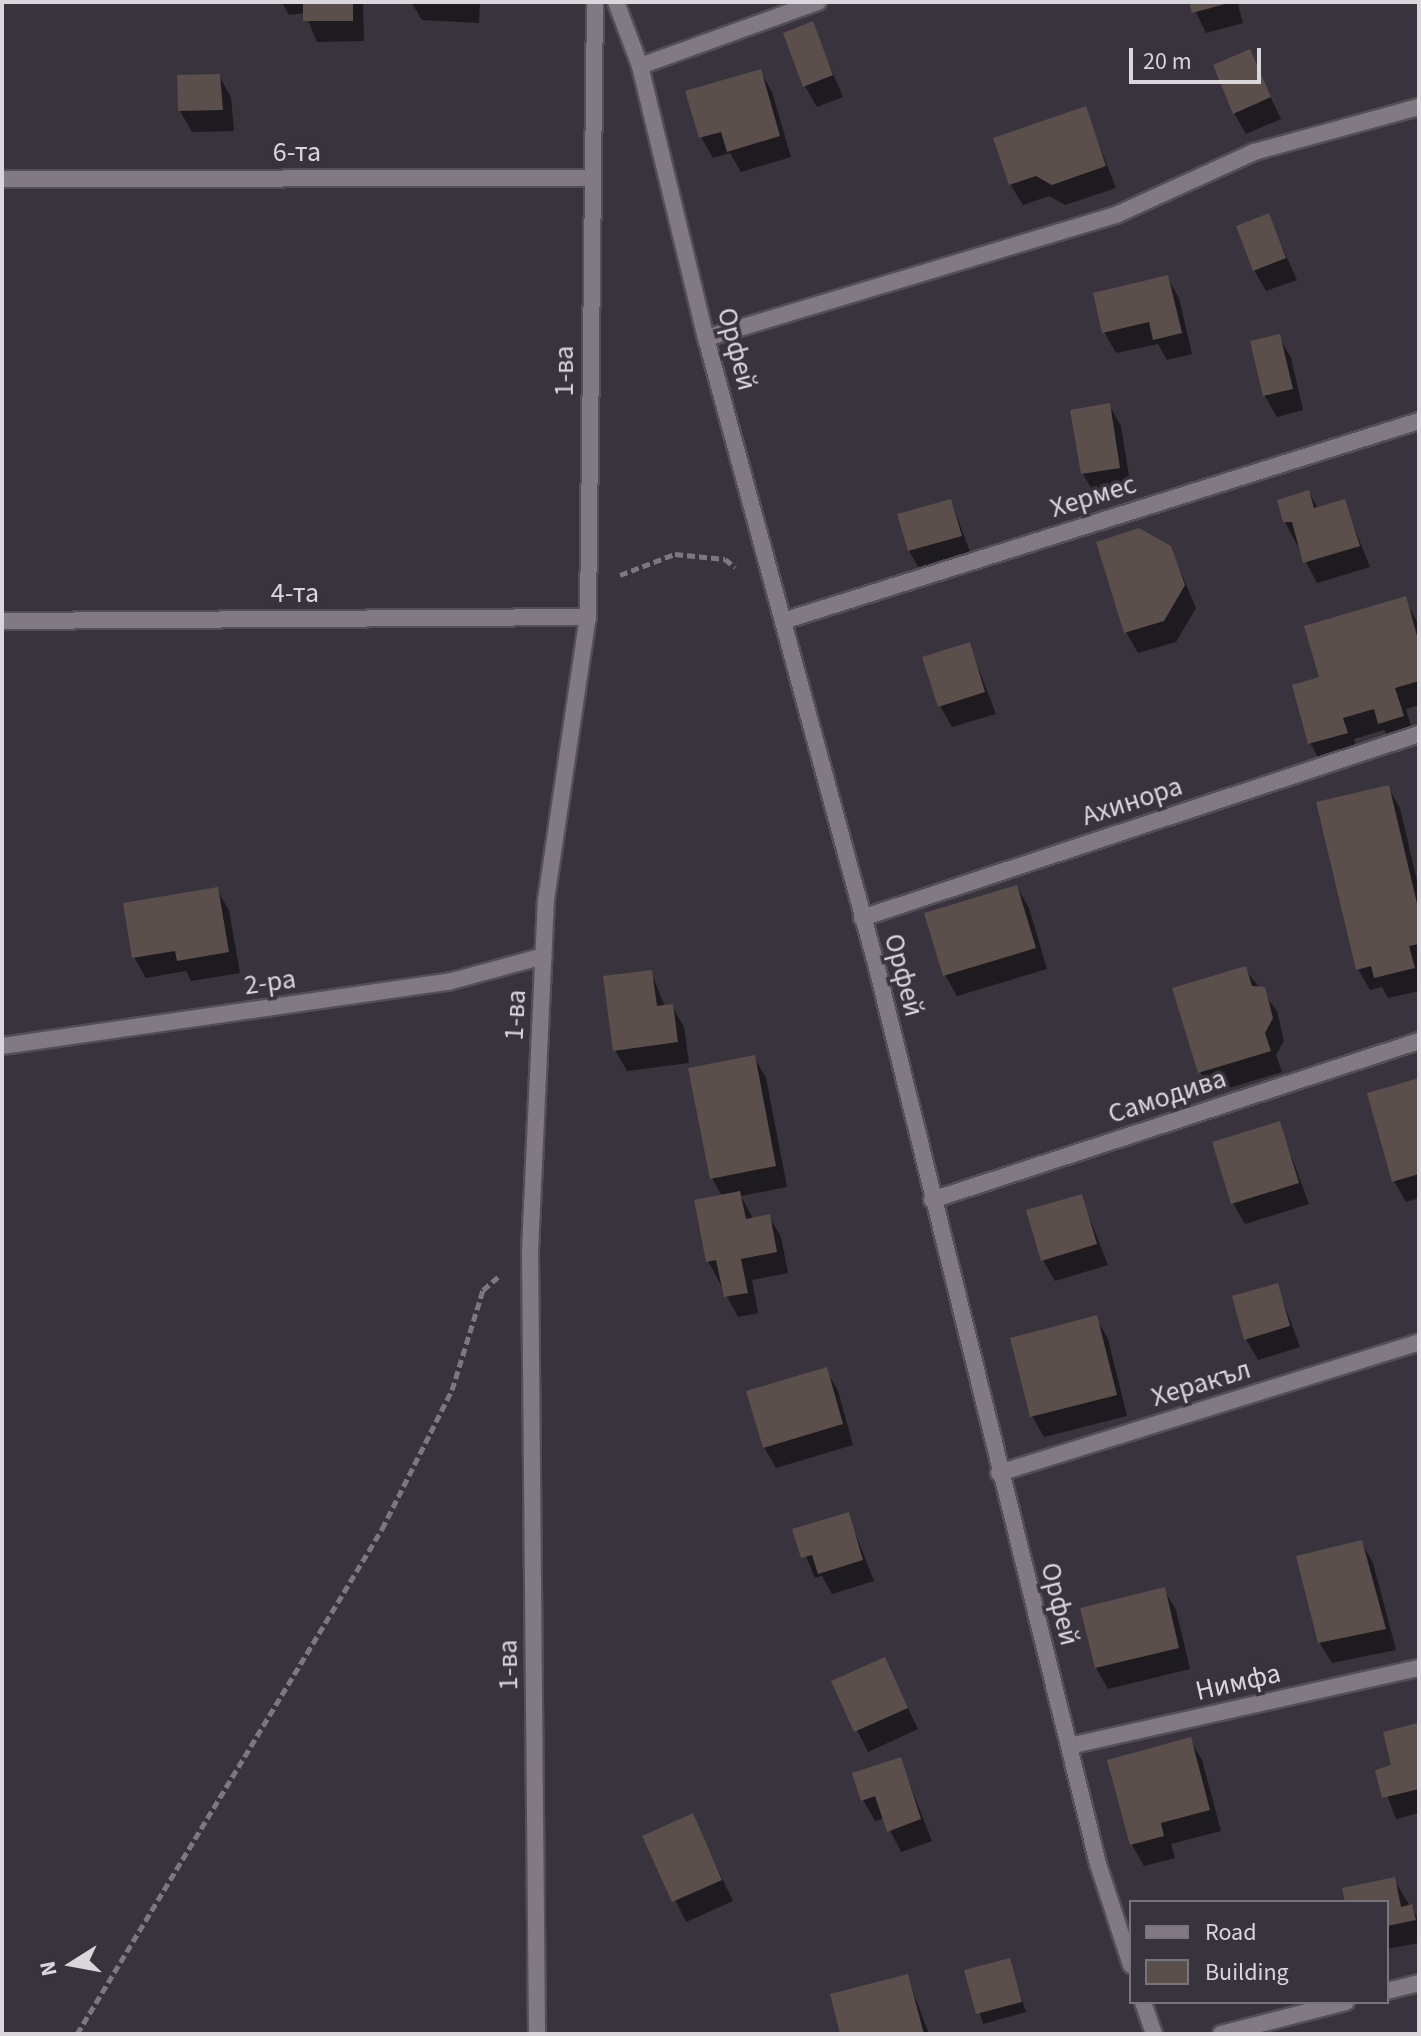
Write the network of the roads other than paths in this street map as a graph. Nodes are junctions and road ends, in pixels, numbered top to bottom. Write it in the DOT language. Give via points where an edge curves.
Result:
graph roads {
  1 [pos="595,2"];
  2 [pos="616,2"];
  3 [pos="818,2"];
  4 [pos="640,66"];
  5 [pos="1419,107"];
  6 [pos="591,178"];
  7 [pos="2,179"];
  8 [pos="706,338"];
  9 [pos="1419,421"];
  10 [pos="588,617"];
  11 [pos="2,621"];
  12 [pos="783,621"];
  13 [pos="1419,734"];
  14 [pos="862,918"];
  15 [pos="544,956"];
  16 [pos="1419,1041"];
  17 [pos="2,1046"];
  18 [pos="932,1200"];
  19 [pos="1419,1342"];
  20 [pos="999,1473"];
  21 [pos="1419,1668"];
  22 [pos="1069,1746"];
  23 [pos="1129,1959"];
  24 [pos="1419,1983"];
  25 [pos="1389,1990"];
  26 [pos="1144,2004"];
  27 [pos="1338,2004"];
  28 [pos="537,2034"];
  29 [pos="1154,2034"];
  30 [pos="1221,2034"];
  1 -- 6 [label="street, 1-ва"];
  2 -- 4 [label="street, Орфей"];
  3 -- 4 [label="street"];
  4 -- 8 [label="street, Орфей"];
  5 -- 8 [label="street" via="1254,152 1116,215"];
  6 -- 7 [label="street, 6-та"];
  6 -- 10 [label="street, 1-ва"];
  8 -- 12 [label="street, Орфей"];
  9 -- 12 [label="street, Хермес"];
  10 -- 11 [label="street, 4-та"];
  10 -- 15 [label="street, 1-ва" via="546,900"];
  12 -- 14 [label="street, Орфей"];
  13 -- 14 [label="street, Ахинора"];
  14 -- 18 [label="street, Орфей"];
  15 -- 17 [label="street, 2-ра" via="448,982"];
  15 -- 28 [label="street, 1-ва" via="530,1251"];
  16 -- 18 [label="street, Самодива"];
  18 -- 20 [label="street, Орфей"];
  19 -- 20 [label="street, Херакъл"];
  20 -- 22 [label="street, Орфей"];
  21 -- 22 [label="street, Нимфа"];
  22 -- 23 [label="street, Орфей" via="1098,1864"];
  24 -- 25 [label="street"];
  26 -- 29 [label="street"];
  27 -- 30 [label="street"];
}
